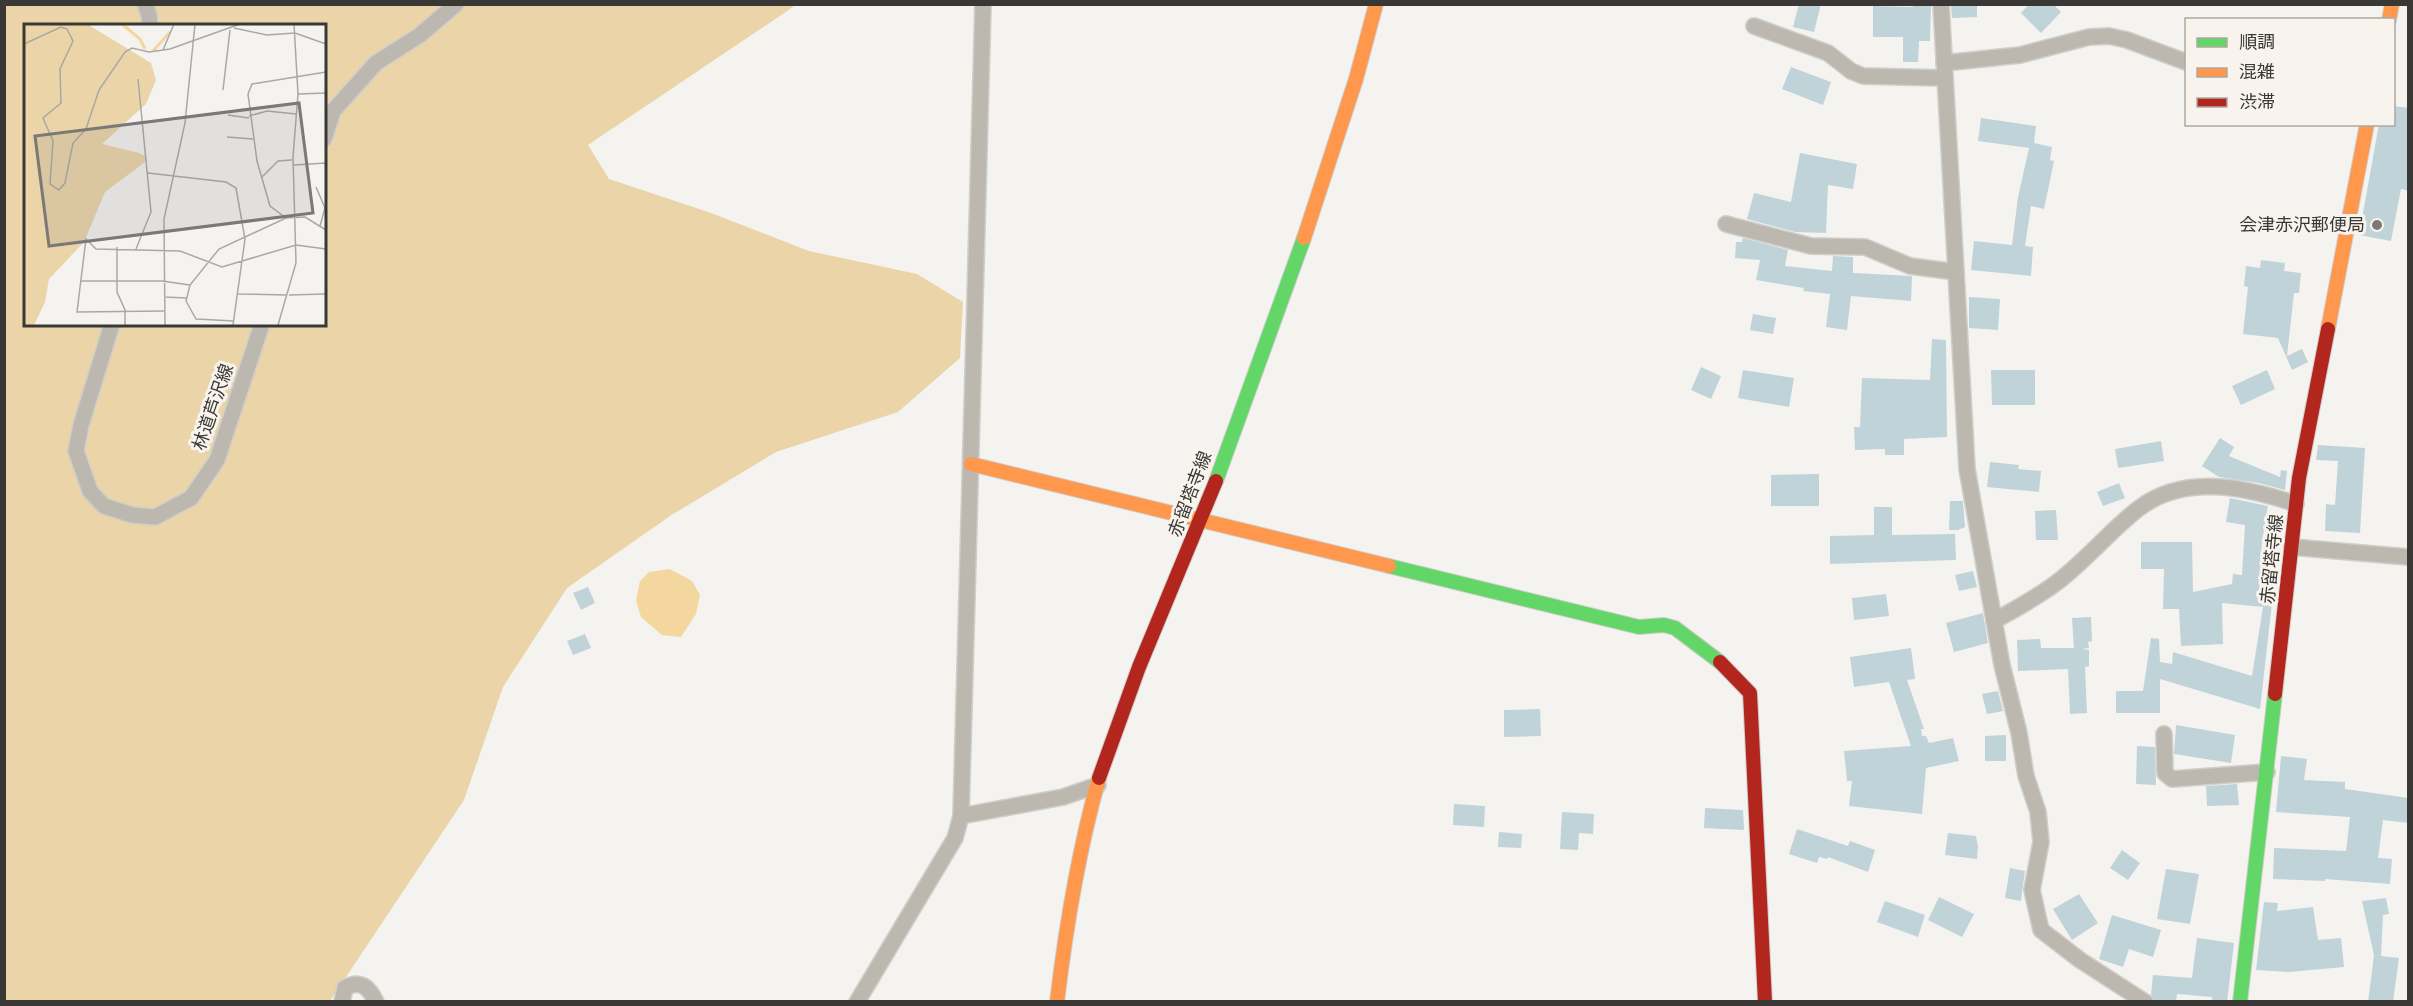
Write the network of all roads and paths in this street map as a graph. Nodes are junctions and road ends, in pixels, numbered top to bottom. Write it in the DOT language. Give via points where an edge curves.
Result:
graph roads {
  1 [pos="145,4"];
  2 [pos="456,4"];
  3 [pos="983,4"];
  4 [pos="1376,4"];
  5 [pos="1941,4"];
  6 [pos="150,24"];
  7 [pos="1754,26"];
  8 [pos="2185,61"];
  9 [pos="1945,71"];
  10 [pos="2367,126"];
  11 [pos="326,132"];
  12 [pos="1726,224"];
  13 [pos="1956,272"];
  14 [pos="111,326"];
  15 [pos="261,326"];
  16 [pos="971,464"];
  17 [pos="2296,504"];
  18 [pos="1200,520"];
  19 [pos="2292,547"];
  20 [pos="2409,557"];
  21 [pos="1994,621"];
  22 [pos="2164,734"];
  23 [pos="2267,772"];
  24 [pos="1098,785"];
  25 [pos="961,816"];
  26 [pos="342,1002"];
  27 [pos="375,1002"];
  28 [pos="857,1002"];
  29 [pos="1057,1002"];
  30 [pos="1765,1002"];
  31 [pos="2145,1002"];
  32 [pos="2240,1002"];
  1 -- 6 [label="street"];
  2 -- 11 [label="street" via="420,35 376,63 333,111"];
  3 -- 16 [label="street"];
  4 -- 18 [label="main road, 赤留塔寺線" via="1365,55 1305,241"];
  5 -- 9 [label="street"];
  7 -- 9 [label="street" via="1828,53 1863,76"];
  8 -- 9 [label="street" via="2109,36 2089,37"];
  9 -- 13 [label="street"];
  10 -- 17 [label="main road, 赤留塔寺線"];
  12 -- 13 [label="street" via="1811,246 1865,247 1910,266"];
  13 -- 21 [label="street" via="1967,469"];
  14 -- 15 [label="street, 林道芦沢線" via="76,451 90,490 104,506 155,518 191,498 217,460"];
  16 -- 18 [label="main road"];
  16 -- 25 [label="street"];
  17 -- 19 [label="main road, 赤留塔寺線"];
  17 -- 21 [label="street" via="2247,489 2202,486 2158,496 2132,514 2062,579"];
  18 -- 24 [label="main road, 赤留塔寺線" via="1146,651"];
  18 -- 30 [label="main road" via="1639,627 1669,625 1725,666 1750,693"];
  19 -- 20 [label="street"];
  19 -- 23 [label="main road, 赤留塔寺線"];
  21 -- 31 [label="street" via="2026,776 2038,812 2041,842 2032,890 2041,930"];
  22 -- 23 [label="street" via="2165,772 2172,779"];
  23 -- 32 [label="main road, 赤留塔寺線"];
  24 -- 25 [label="street" via="1063,797"];
  24 -- 29 [label="main road, 赤留塔寺線" via="1071,893"];
  25 -- 28 [label="street" via="956,838"];
  26 -- 27 [label="street" via="345,988 354,983 371,991"];
}
